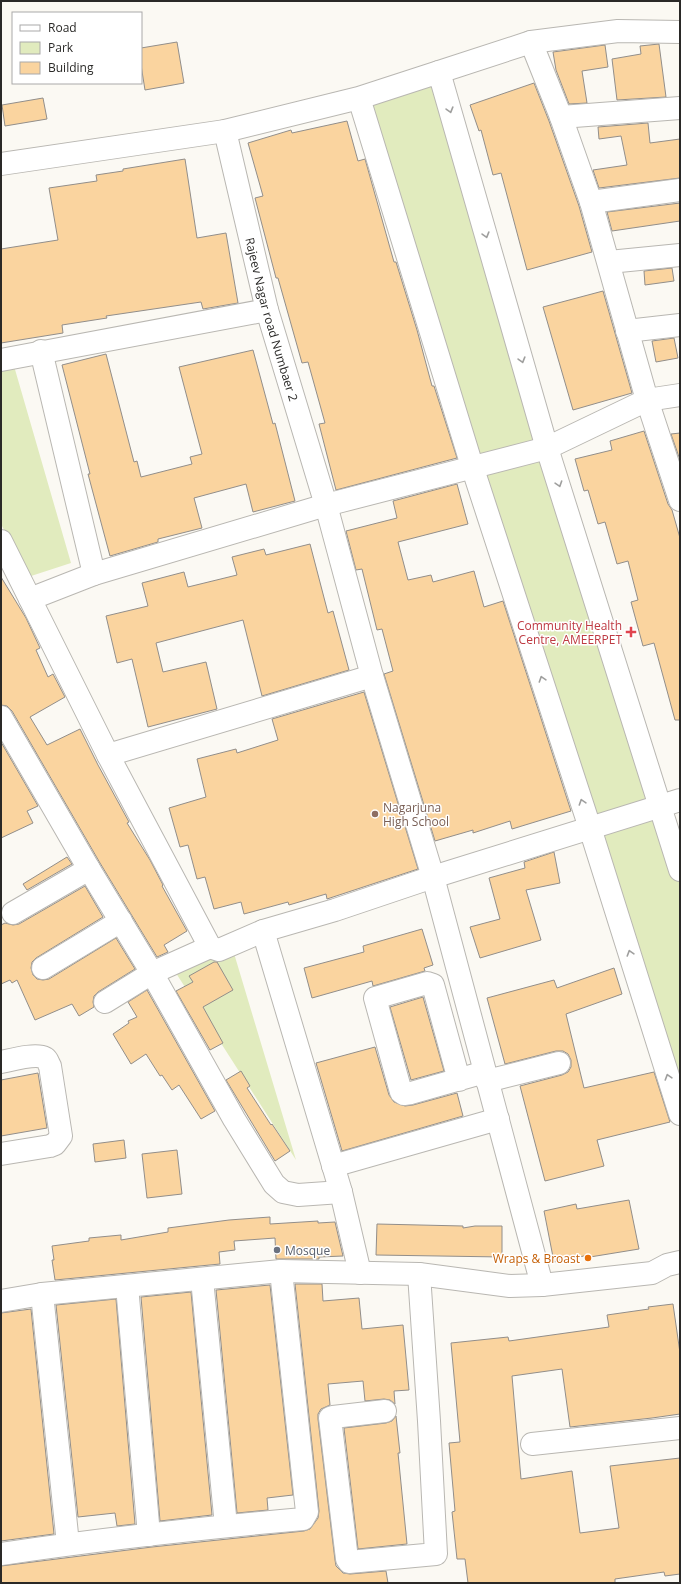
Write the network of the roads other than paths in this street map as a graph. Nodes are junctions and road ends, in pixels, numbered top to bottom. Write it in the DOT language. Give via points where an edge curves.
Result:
graph roads {
  1 [pos="680,32"];
  2 [pos="531,42"];
  3 [pos="439,72"];
  4 [pos="359,98"];
  5 [pos="680,108"];
  6 [pos="561,117"];
  7 [pos="225,131"];
  8 [pos="1,164"];
  9 [pos="680,190"];
  10 [pos="592,202"];
  11 [pos="680,255"];
  12 [pos="609,262"];
  13 [pos="267,310"];
  14 [pos="680,325"];
  15 [pos="627,331"];
  16 [pos="41,352"];
  17 [pos="1,360"];
  18 [pos="680,395"];
  19 [pos="647,400"];
  20 [pos="547,448"];
  21 [pos="472,466"];
  22 [pos="675,468"];
  23 [pos="680,500"];
  24 [pos="326,505"];
  25 [pos="1,541"];
  26 [pos="94,574"];
  27 [pos="30,599"];
  28 [pos="372,676"];
  29 [pos="1,717"];
  30 [pos="108,755"];
  31 [pos="670,803"];
  32 [pos="590,828"];
  33 [pos="89,869"];
  34 [pos="680,870"];
  35 [pos="433,877"];
  36 [pos="13,913"];
  37 [pos="121,921"];
  38 [pos="263,931"];
  39 [pos="210,947"];
  40 [pos="44,968"];
  41 [pos="152,972"];
  42 [pos="463,992"];
  43 [pos="436,999"];
  44 [pos="105,1002"];
  45 [pos="1,1062"];
  46 [pos="559,1063"];
  47 [pos="486,1077"];
  48 [pos="459,1080"];
  49 [pos="680,1114"];
  50 [pos="498,1119"];
  51 [pos="1,1154"];
  52 [pos="333,1166"];
  53 [pos="340,1192"];
  54 [pos="680,1262"];
  55 [pos="281,1271"];
  56 [pos="360,1273"];
  57 [pos="652,1273"];
  58 [pos="419,1274"];
  59 [pos="680,1277"];
  60 [pos="202,1280"];
  61 [pos="542,1285"];
  62 [pos="127,1286"];
  63 [pos="42,1294"];
  64 [pos="1,1302"];
  65 [pos="385,1411"];
  66 [pos="680,1428"];
  67 [pos="532,1444"];
  68 [pos="226,1526"];
  69 [pos="149,1535"];
  70 [pos="68,1544"];
  71 [pos="1,1554"];
  1 -- 2 [label="street" via="618,31"];
  2 -- 3 [label="street"];
  2 -- 6 [label="street"];
  3 -- 4 [label="street"];
  3 -- 20 [label="street, one-way"];
  4 -- 7 [label="street"];
  4 -- 21 [label="street"];
  5 -- 6 [label="street"];
  6 -- 10 [label="street"];
  7 -- 8 [label="street"];
  7 -- 13 [label="street, Rajeev Nagar road Numbaer 2"];
  9 -- 10 [label="street"];
  10 -- 12 [label="street"];
  11 -- 12 [label="street"];
  12 -- 15 [label="street"];
  13 -- 16 [label="street"];
  13 -- 24 [label="street, Rajeev Nagar road Numbaer 2"];
  14 -- 15 [label="street"];
  15 -- 19 [label="street"];
  16 -- 17 [label="street"];
  16 -- 26 [label="street"];
  18 -- 19 [label="street"];
  19 -- 20 [label="street"];
  19 -- 22 [label="street"];
  20 -- 21 [label="street"];
  20 -- 31 [label="street, one-way"];
  21 -- 24 [label="street"];
  32 -- 21 [label="street, one-way"];
  22 -- 23 [label="street"];
  24 -- 26 [label="street"];
  24 -- 28 [label="street, Rajeev Nagar road Numbaer 2"];
  25 -- 27 [label="street"];
  26 -- 27 [label="street"];
  27 -- 30 [label="street"];
  28 -- 30 [label="street"];
  28 -- 35 [label="street, Rajeev Nagar road Numbaer 2"];
  29 -- 33 [label="street"];
  30 -- 39 [label="street"];
  31 -- 32 [label="street"];
  31 -- 34 [label="street"];
  32 -- 35 [label="street"];
  49 -- 32 [label="street, one-way"];
  33 -- 36 [label="street"];
  33 -- 37 [label="street"];
  35 -- 38 [label="street"];
  35 -- 42 [label="street, Rajeev Nagar road Numbaer 2"];
  37 -- 40 [label="street"];
  37 -- 41 [label="street"];
  38 -- 39 [label="street" via="219,950"];
  38 -- 52 [label="street"];
  39 -- 41 [label="street"];
  41 -- 44 [label="street"];
  41 -- 53 [label="street" via="230,1112 274,1184 283,1192 298,1195"];
  42 -- 43 [label="street"];
  42 -- 47 [label="street, Rajeev Nagar road Numbaer 2"];
  43 -- 48 [label="street"];
  43 -- 48 [label="street" via="430,983 377,996 374,999 401,1092 411,1093"];
  45 -- 51 [label="street" via="34,1056 47,1060 61,1136 50,1146"];
  46 -- 47 [label="street"];
  47 -- 48 [label="street"];
  47 -- 50 [label="street, Rajeev Nagar road Numbaer 2"];
  50 -- 52 [label="street"];
  50 -- 61 [label="street, Rajeev Nagar road Numbaer 2"];
  52 -- 53 [label="street"];
  53 -- 56 [label="street"];
  54 -- 57 [label="street"];
  55 -- 56 [label="street"];
  55 -- 60 [label="street"];
  55 -- 68 [label="street" via="307,1512 303,1519"];
  56 -- 58 [label="street"];
  57 -- 59 [label="street"];
  57 -- 61 [label="street"];
  58 -- 61 [label="street" via="510,1286"];
  58 -- 65 [label="street" via="436,1554 351,1563 347,1559 330,1418"];
  60 -- 62 [label="street"];
  60 -- 68 [label="street"];
  62 -- 63 [label="street"];
  62 -- 69 [label="street"];
  63 -- 64 [label="street"];
  63 -- 70 [label="street"];
  66 -- 67 [label="street"];
  68 -- 69 [label="street"];
  69 -- 70 [label="street"];
  70 -- 71 [label="street"];
}
